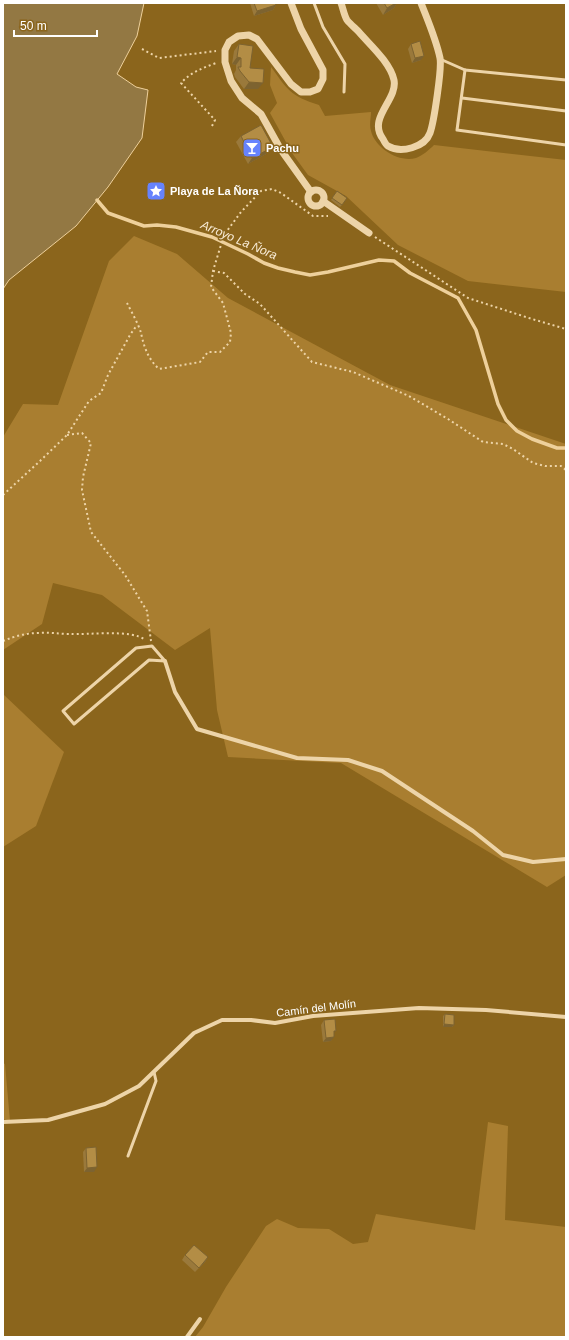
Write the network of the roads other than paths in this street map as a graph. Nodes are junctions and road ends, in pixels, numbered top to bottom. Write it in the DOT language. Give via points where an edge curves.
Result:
graph roads {
  1 [pos="291,3"];
  2 [pos="314,3"];
  3 [pos="341,3"];
  4 [pos="421,3"];
  5 [pos="440,59"];
  6 [pos="465,70"];
  7 [pos="566,80"];
  8 [pos="344,92"];
  9 [pos="462,98"];
  10 [pos="566,111"];
  11 [pos="566,145"];
  12 [pos="311,192"];
  13 [pos="323,201"];
  14 [pos="369,233"];
  15 [pos="165,662"];
  16 [pos="566,859"];
  17 [pos="566,1016"];
  18 [pos="154,1072"];
  19 [pos="3,1122"];
  20 [pos="128,1156"];
  21 [pos="200,1319"];
  22 [pos="187,1337"];
  1 -- 12 [label="street" via="301,29 323,70 323,79 318,89 301,92 291,84 257,39 248,35 238,36 229,42 225,50 225,62 231,81 242,98 261,114 281,150"];
  2 -- 8 [label="lane" via="322,27 345,64"];
  3 -- 5 [label="street" via="347,20 379,54 394,80 392,93 378,122 380,136 388,146 400,149 415,148 430,134 436,107"];
  4 -- 5 [label="street"];
  5 -- 6 [label="lane"];
  6 -- 7 [label="lane"];
  6 -- 9 [label="lane"];
  9 -- 10 [label="lane"];
  9 -- 11 [label="lane" via="457,130"];
  12 -- 13 [label="street" via="321,192"];
  12 -- 13 [label="street" via="308,199 313,205 320,205"];
  13 -- 14 [label="street"];
  15 -- 15 [label="lane" via="152,646 136,648 63,711 74,724 149,660"];
  15 -- 16 [label="street" via="175,692 197,729 297,758 348,760 382,771 473,831 503,855 533,862"];
  17 -- 18 [label="street, Camín del Molín" via="420,1008 313,1016 275,1023 222,1020 194,1033"];
  18 -- 19 [label="street, Camín del Molín" via="139,1086 105,1104 48,1120"];
  18 -- 20 [label="lane" via="156,1082"];
  21 -- 22 [label="street"];
}
